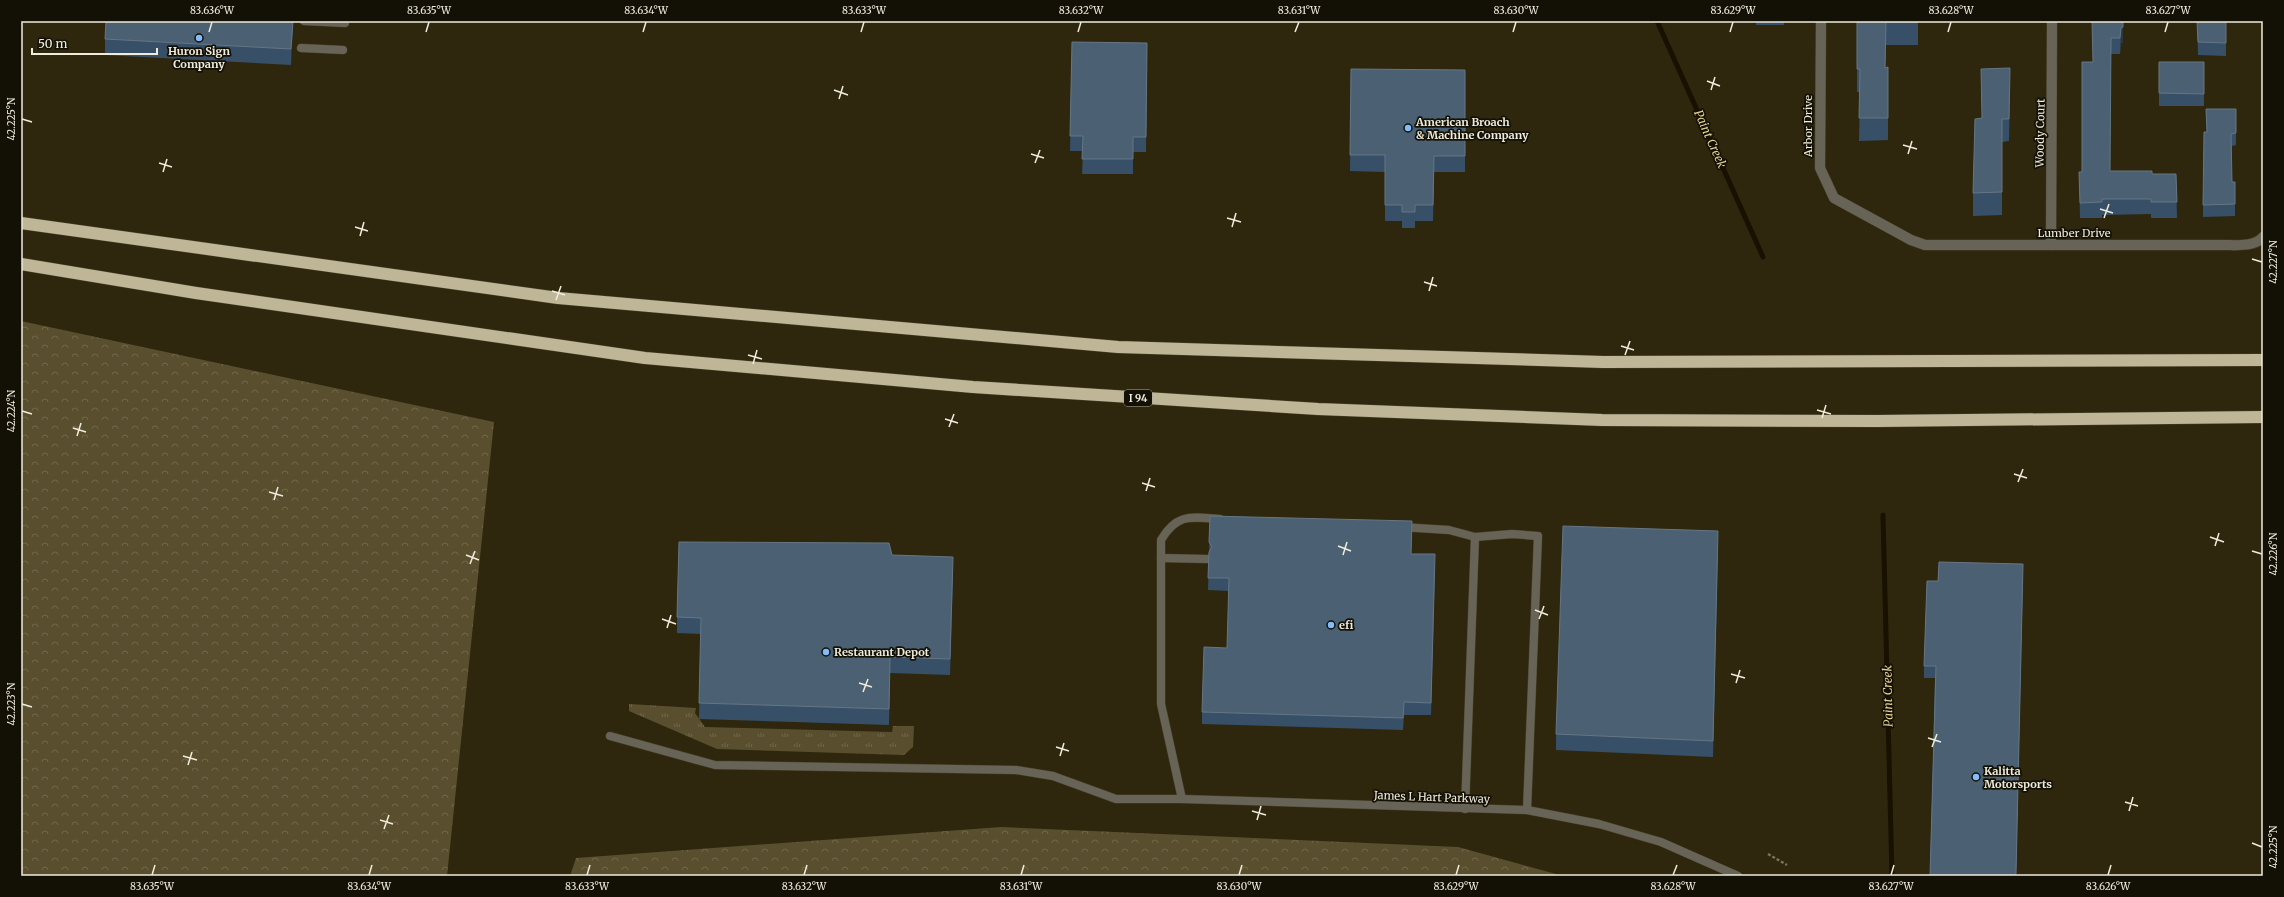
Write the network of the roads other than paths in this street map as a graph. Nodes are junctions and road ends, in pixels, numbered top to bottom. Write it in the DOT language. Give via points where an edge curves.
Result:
graph roads {
  1 [pos="304,21"];
  2 [pos="1821,21"];
  3 [pos="2052,21"];
  4 [pos="345,23"];
  5 [pos="301,48"];
  6 [pos="344,50"];
  7 [pos="21,223"];
  8 [pos="2263,237"];
  9 [pos="1924,245"];
  10 [pos="2051,245"];
  11 [pos="21,264"];
  12 [pos="2263,360"];
  13 [pos="2263,417"];
  14 [pos="1228,519"];
  15 [pos="1394,527"];
  16 [pos="1475,537"];
  17 [pos="1161,558"];
  18 [pos="1207,559"];
  19 [pos="610,736"];
  20 [pos="1182,799"];
  21 [pos="1465,809"];
  22 [pos="1527,810"];
  23 [pos="1738,876"];
  1 -- 4 [label="lane"];
  2 -- 9 [label="street, Arbor Drive" via="1820,168 1834,198"];
  3 -- 10 [label="street, Woody Court"];
  5 -- 6 [label="lane"];
  7 -- 12 [label="highway" via="558,298 1118,346 1603,362"];
  8 -- 10 [label="street, Lumber Drive" via="2259,241 2241,245"];
  9 -- 10 [label="street, Lumber Drive"];
  11 -- 13 [label="highway, I 94" via="204,294 645,358 973,387 1318,409 1602,420 1877,421"];
  14 -- 17 [label="lane" via="1179,519 1169,527 1161,540"];
  15 -- 16 [label="lane" via="1449,530"];
  16 -- 21 [label="lane"];
  16 -- 22 [label="lane" via="1512,534 1538,536"];
  17 -- 18 [label="lane"];
  17 -- 20 [label="lane" via="1161,704"];
  19 -- 20 [label="lane, James L Hart Parkway" via="715,765 1016,770 1053,776 1116,799"];
  20 -- 21 [label="lane, James L Hart Parkway"];
  21 -- 22 [label="lane, James L Hart Parkway"];
  22 -- 23 [label="lane, James L Hart Parkway" via="1599,824 1661,842"];
}
